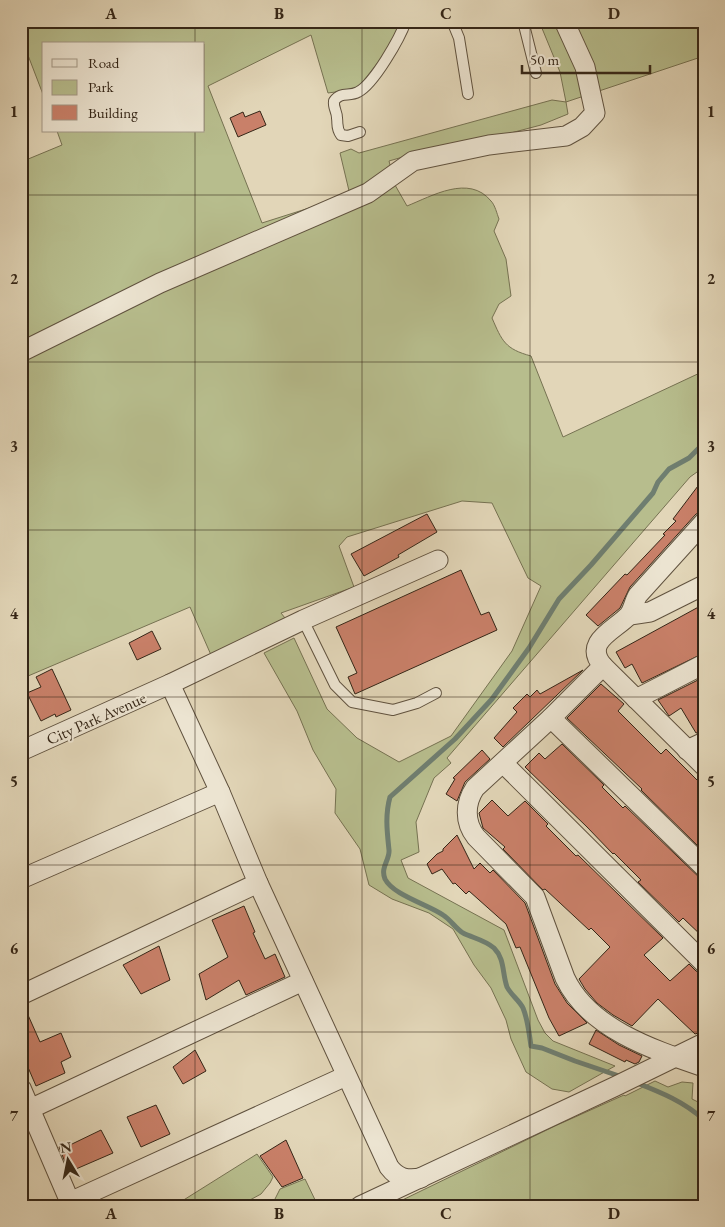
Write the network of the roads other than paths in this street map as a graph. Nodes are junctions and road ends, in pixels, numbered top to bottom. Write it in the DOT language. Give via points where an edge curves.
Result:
graph roads {
  1 [pos="406,21"];
  2 [pos="452,21"];
  3 [pos="523,21"];
  4 [pos="564,21"];
  5 [pos="536,74"];
  6 [pos="468,94"];
  7 [pos="360,132"];
  8 [pos="21,352"];
  9 [pos="704,522"];
  10 [pos="438,560"];
  11 [pos="704,585"];
  12 [pos="630,615"];
  13 [pos="303,620"];
  14 [pos="704,664"];
  15 [pos="603,666"];
  16 [pos="170,684"];
  17 [pos="436,693"];
  18 [pos="636,699"];
  19 [pos="551,718"];
  20 [pos="696,746"];
  21 [pos="21,751"];
  22 [pos="503,763"];
  23 [pos="704,766"];
  24 [pos="220,792"];
  25 [pos="704,867"];
  26 [pos="21,879"];
  27 [pos="258,884"];
  28 [pos="704,963"];
  29 [pos="303,981"];
  30 [pos="21,995"];
  31 [pos="704,1043"];
  32 [pos="675,1057"];
  33 [pos="704,1067"];
  34 [pos="346,1076"];
  35 [pos="21,1088"];
  36 [pos="30,1108"];
  37 [pos="421,1178"];
  38 [pos="71,1204"];
  39 [pos="360,1206"];
  1 -- 7 [label="lane" via="365,87 354,94 341,95 334,101 337,128 341,135"];
  2 -- 6 [label="lane" via="459,38"];
  3 -- 5 [label="lane"];
  4 -- 8 [label="street" via="585,67 595,113 582,127 566,136 489,145 413,161 368,193 160,284"];
  9 -- 12 [label="street" via="638,595"];
  10 -- 13 [label="street, City Park Avenue"];
  11 -- 12 [label="street" via="650,612"];
  12 -- 15 [label="street" via="599,642 597,657"];
  13 -- 16 [label="street, City Park Avenue"];
  13 -- 17 [label="lane" via="336,685 352,702 393,710"];
  14 -- 18 [label="street"];
  15 -- 18 [label="street"];
  15 -- 19 [label="street"];
  16 -- 21 [label="street, City Park Avenue"];
  16 -- 24 [label="street"];
  18 -- 20 [label="street"];
  19 -- 22 [label="street"];
  19 -- 25 [label="street"];
  20 -- 23 [label="street"];
  22 -- 28 [label="street"];
  22 -- 32 [label="street" via="472,792 468,825 535,897 565,978 576,996 616,1031"];
  24 -- 26 [label="street"];
  24 -- 27 [label="street"];
  27 -- 29 [label="street"];
  27 -- 30 [label="street"];
  29 -- 34 [label="street"];
  29 -- 36 [label="street"];
  31 -- 32 [label="street"];
  32 -- 33 [label="street"];
  32 -- 37 [label="street"];
  34 -- 37 [label="street" via="389,1167 404,1179"];
  34 -- 38 [label="street"];
  35 -- 36 [label="street"];
  36 -- 38 [label="street"];
  37 -- 39 [label="street"];
}
